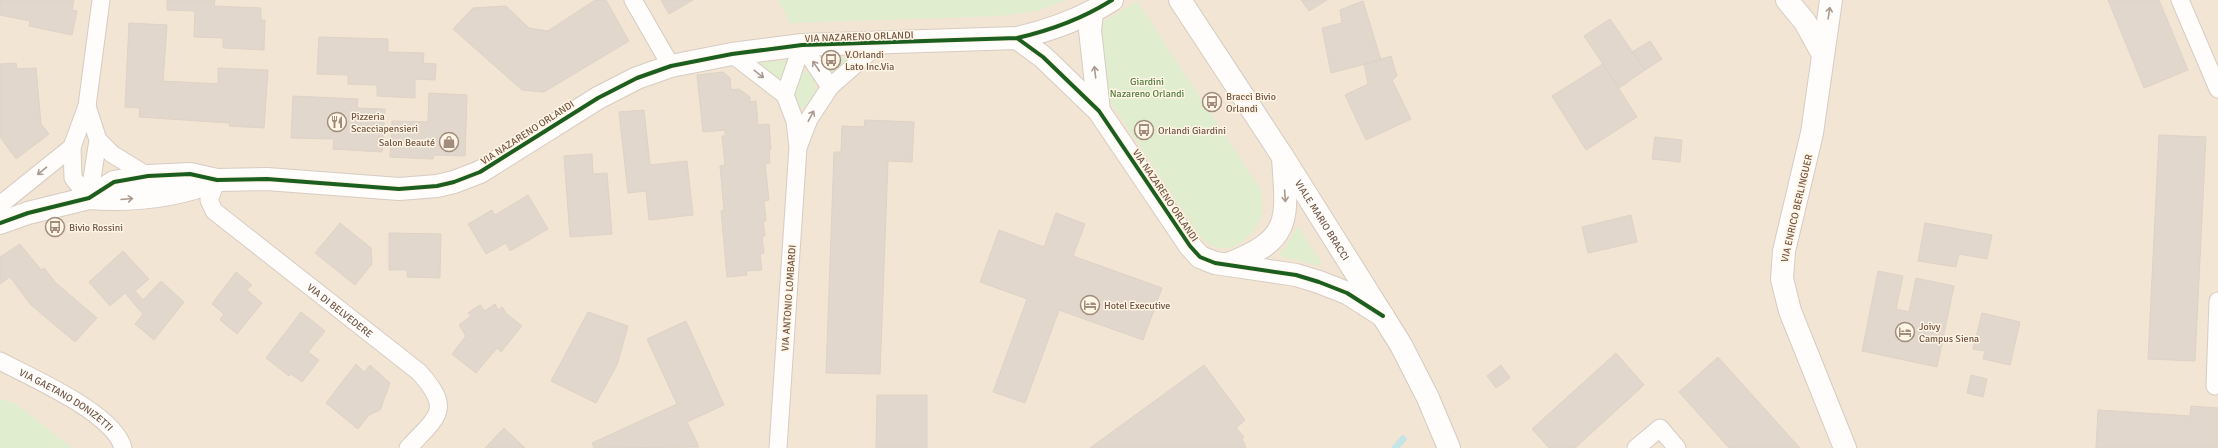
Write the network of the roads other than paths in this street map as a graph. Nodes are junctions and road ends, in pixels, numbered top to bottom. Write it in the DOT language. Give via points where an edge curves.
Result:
graph roads {
  1 [pos="101,0"];
  2 [pos="633,0"];
  3 [pos="1112,0"];
  4 [pos="1180,0"];
  5 [pos="1786,0"];
  6 [pos="1804,0"];
  7 [pos="1831,0"];
  8 [pos="2180,0"];
  9 [pos="1092,13"];
  10 [pos="1805,22"];
  11 [pos="1017,38"];
  12 [pos="881,42"];
  13 [pos="802,45"];
  14 [pos="1822,53"];
  15 [pos="732,54"];
  16 [pos="671,66"];
  17 [pos="830,87"];
  18 [pos="2218,89"];
  19 [pos="786,95"];
  20 [pos="87,106"];
  21 [pos="1099,111"];
  22 [pos="98,140"];
  23 [pos="72,146"];
  24 [pos="798,147"];
  25 [pos="1283,157"];
  26 [pos="148,176"];
  27 [pos="217,180"];
  28 [pos="89,198"];
  29 [pos="0,205"];
  30 [pos="0,223"];
  31 [pos="1227,264"];
  32 [pos="2218,301"];
  33 [pos="1383,316"];
  34 [pos="0,361"];
  35 [pos="2214,386"];
  36 [pos="123,448"];
  37 [pos="408,448"];
  38 [pos="778,448"];
  39 [pos="1449,448"];
  40 [pos="1636,448"];
  41 [pos="1677,448"];
  42 [pos="1844,448"];
  1 -- 20 [label="street"];
  2 -- 16 [label="street"];
  3 -- 9 [label="street"];
  4 -- 25 [label="street, VIALE MARIO BRACCI"];
  5 -- 10 [label="street"];
  6 -- 10 [label="street"];
  14 -- 7 [label="street, VIA ENRICO BERLINGUER, one-way"];
  8 -- 18 [label="street"];
  9 -- 11 [label="street, VIA NAZARENO ORLANDI" via="1058,27"];
  21 -- 9 [label="street, VIA NAZARENO ORLANDI, one-way" via="1090,30"];
  10 -- 14 [label="street"];
  11 -- 12 [label="street, VIA NAZARENO ORLANDI"];
  11 -- 21 [label="street, VIA NAZARENO ORLANDI" via="1043,57"];
  12 -- 13 [label="street, VIA NAZARENO ORLANDI"];
  12 -- 17 [label="street, VIA ANTONIO LOMBARDI"];
  13 -- 15 [label="street, VIA NAZARENO ORLANDI"];
  17 -- 13 [label="street, one-way"];
  13 -- 19 [label="street"];
  14 -- 42 [label="street, VIA ENRICO BERLINGUER" via="1809,152 1784,251 1782,279 1790,311"];
  15 -- 16 [label="street, VIA NAZARENO ORLANDI"];
  15 -- 19 [label="street, one-way"];
  16 -- 27 [label="street, VIA NAZARENO ORLANDI" via="637,78 598,98 497,163 445,185 399,189 267,179"];
  24 -- 17 [label="street, VIA ANTONIO LOMBARDI, one-way" via="809,119"];
  19 -- 24 [label="street, VIA ANTONIO LOMBARDI"];
  20 -- 22 [label="street"];
  20 -- 23 [label="street"];
  21 -- 31 [label="street, VIA NAZARENO ORLANDI" via="1194,252 1207,261"];
  22 -- 26 [label="street" via="112,154"];
  22 -- 28 [label="street"];
  23 -- 28 [label="street" via="74,178"];
  23 -- 29 [label="street, one-way"];
  24 -- 38 [label="street, VIA ANTONIO LOMBARDI"];
  25 -- 31 [label="street, one-way" via="1286,209 1279,230 1262,248"];
  25 -- 33 [label="street, VIALE MARIO BRACCI"];
  26 -- 27 [label="street, VIA NAZARENO ORLANDI" via="190,174"];
  26 -- 28 [label="street, VIA NAZARENO ORLANDI" via="114,182"];
  28 -- 27 [label="street, VIA NAZARENO ORLANDI, one-way" via="115,200 172,195"];
  27 -- 37 [label="street, VIA DI BELVEDERE" via="209,200 214,211 419,372 430,384 439,400 438,414"];
  28 -- 30 [label="street, VIA NAZARENO ORLANDI" via="35,211"];
  31 -- 33 [label="street, VIA NAZARENO ORLANDI" via="1296,275 1320,282 1347,293"];
  32 -- 35 [label="street"];
  33 -- 39 [label="street, VIALE MARIO BRACCI" via="1415,372"];
  34 -- 36 [label="street, VIA GAETANO DONIZETTI" via="100,417 117,434"];
  40 -- 41 [label="street" via="1660,428"];
}
